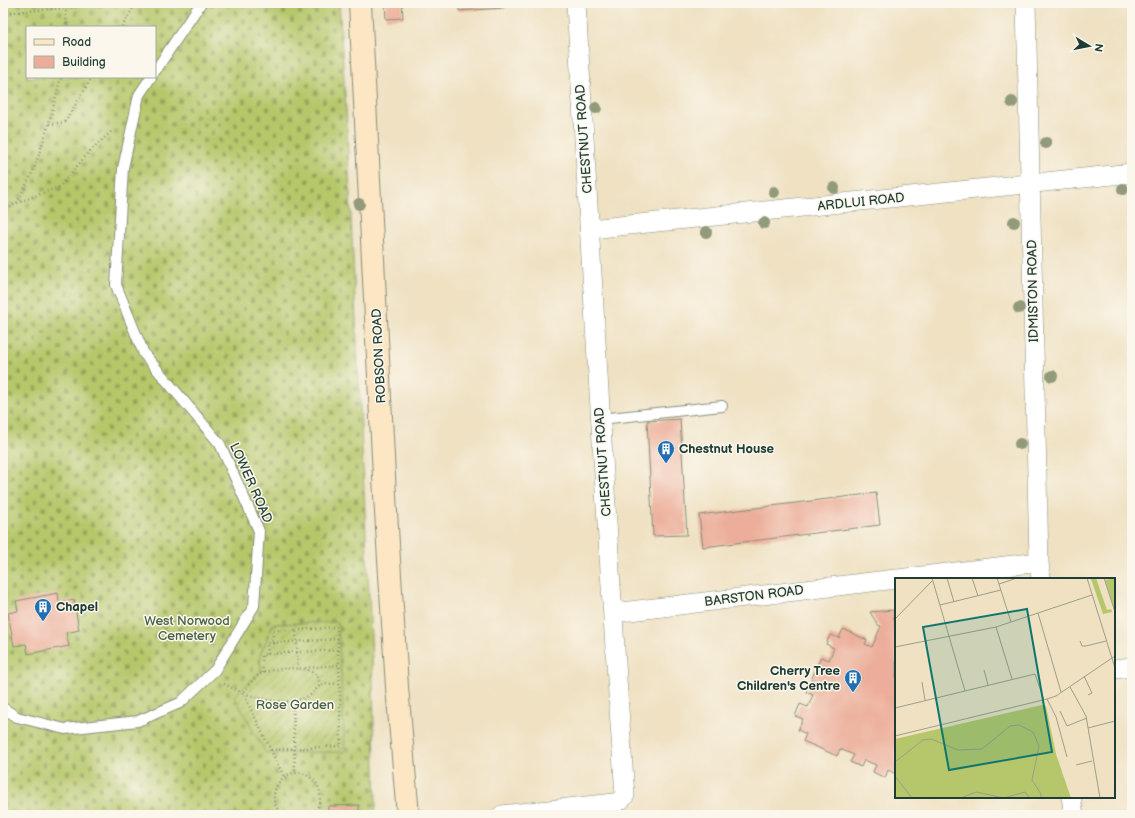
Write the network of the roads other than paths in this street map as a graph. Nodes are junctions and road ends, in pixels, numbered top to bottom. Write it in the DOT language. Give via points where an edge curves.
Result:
graph roads {
  1 [pos="201,3"];
  2 [pos="360,3"];
  3 [pos="576,3"];
  4 [pos="1026,3"];
  5 [pos="156,70"];
  6 [pos="150,78"];
  7 [pos="1132,173"];
  8 [pos="1031,184"];
  9 [pos="590,229"];
  10 [pos="722,406"];
  11 [pos="600,418"];
  12 [pos="1040,570"];
  13 [pos="913,578"];
  14 [pos="895,579"];
  15 [pos="613,613"];
  16 [pos="1132,667"];
  17 [pos="1115,669"];
  18 [pos="3,708"];
  19 [pos="1071,798"];
  20 [pos="408,815"];
  21 [pos="502,815"];
  22 [pos="1074,815"];
  1 -- 5 [label="lane"];
  2 -- 20 [label="street, ROBSON ROAD" via="385,496"];
  3 -- 9 [label="street, CHESTNUT ROAD"];
  4 -- 8 [label="street, IDMISTON ROAD"];
  6 -- 18 [label="lane, LOWER ROAD" via="139,95 122,168 116,285 144,354 220,444 259,531 254,606 211,674 180,703 138,721 65,729 17,717"];
  7 -- 8 [label="street, ARDLUI ROAD"];
  8 -- 9 [label="street, ARDLUI ROAD"];
  8 -- 12 [label="street, IDMISTON ROAD"];
  9 -- 11 [label="street, CHESTNUT ROAD"];
  10 -- 11 [label="lane"];
  11 -- 15 [label="street, CHESTNUT ROAD"];
  12 -- 13 [label="street, BARSTON ROAD"];
  14 -- 15 [label="street, BARSTON ROAD"];
  15 -- 21 [label="street, CHESTNUT ROAD" via="625,795 616,803"];
  16 -- 17 [label="street"];
  19 -- 22 [label="street"];
}
